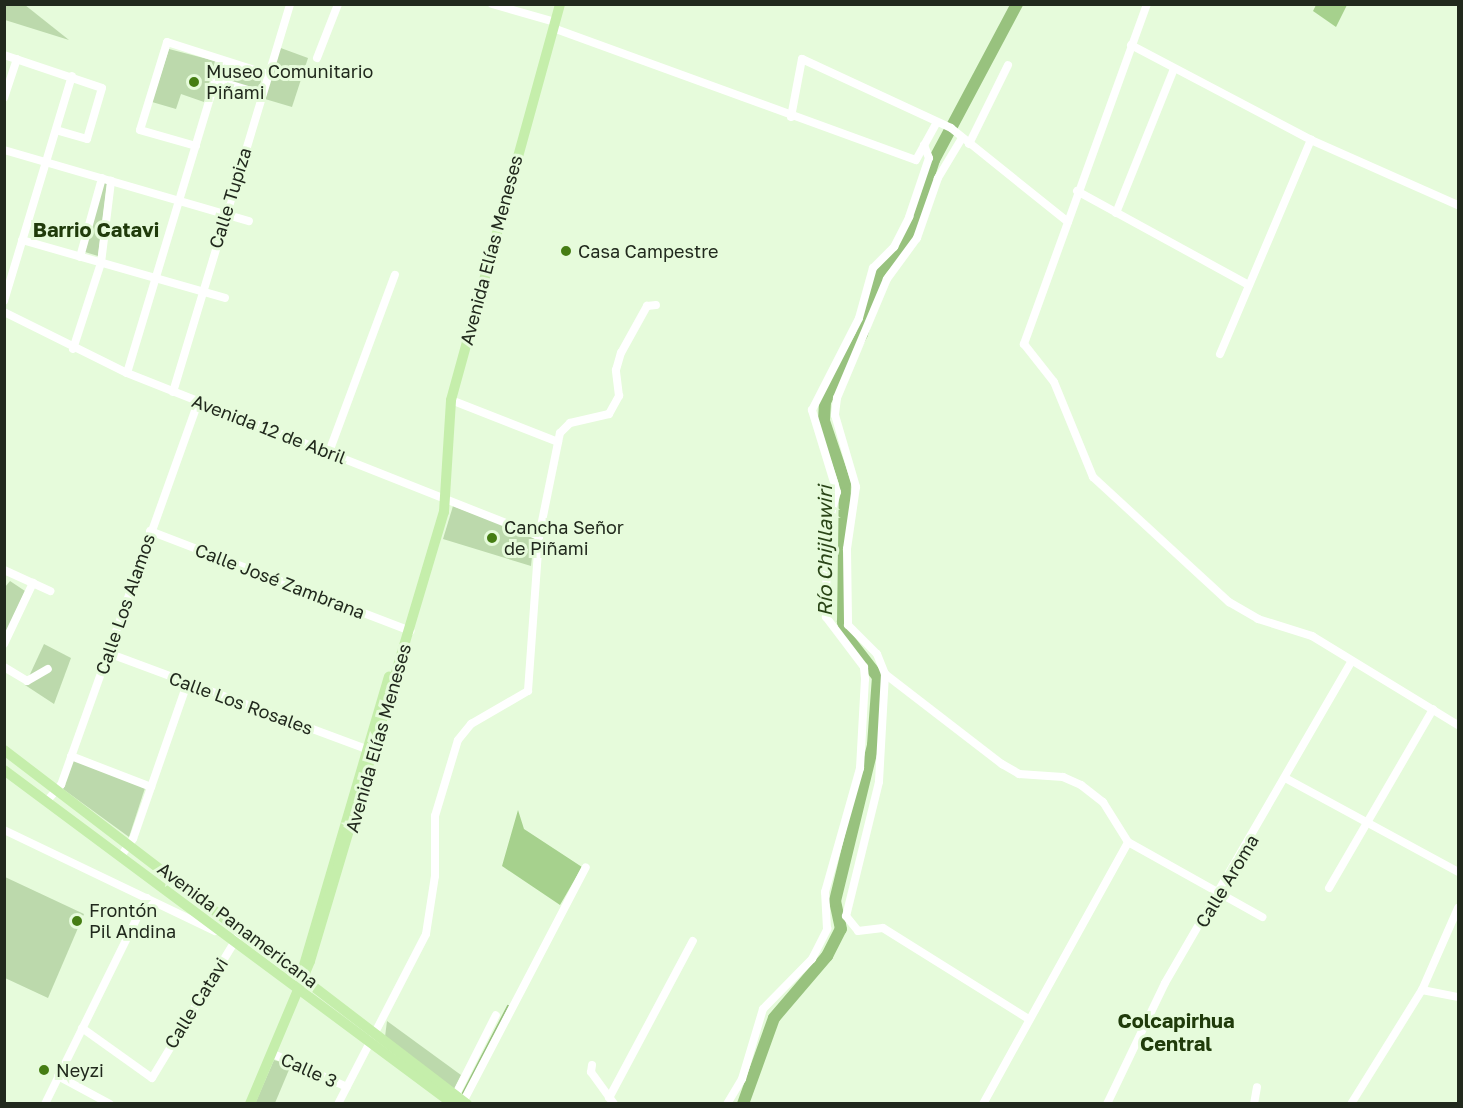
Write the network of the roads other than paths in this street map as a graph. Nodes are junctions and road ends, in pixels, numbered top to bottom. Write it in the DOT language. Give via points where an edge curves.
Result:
graph roads {
  1 [pos="290,4"];
  2 [pos="339,4"];
  3 [pos="492,4"];
  4 [pos="560,4"];
  5 [pos="1147,4"];
  6 [pos="554,25"];
  7 [pos="1131,45"];
  8 [pos="4,55"];
  9 [pos="317,58"];
  10 [pos="17,59"];
  11 [pos="221,61"];
  12 [pos="1008,65"];
  13 [pos="1174,69"];
  14 [pos="267,74"];
  15 [pos="72,76"];
  16 [pos="215,80"];
  17 [pos="261,94"];
  18 [pos="4,98"];
  19 [pos="791,117"];
  20 [pos="937,122"];
  21 [pos="56,130"];
  22 [pos="960,136"];
  23 [pos="1311,140"];
  24 [pos="924,145"];
  25 [pos="196,146"];
  26 [pos="4,150"];
  27 [pos="46,162"];
  28 [pos="102,178"];
  29 [pos="111,181"];
  30 [pos="1077,191"];
  31 [pos="179,201"];
  32 [pos="1458,206"];
  33 [pos="1116,213"];
  34 [pos="225,214"];
  35 [pos="249,221"];
  36 [pos="1068,222"];
  37 [pos="22,240"];
  38 [pos="80,257"];
  39 [pos="101,263"];
  40 [pos="395,275"];
  41 [pos="155,279"];
  42 [pos="1250,285"];
  43 [pos="202,292"];
  44 [pos="225,298"];
  45 [pos="4,301"];
  46 [pos="656,305"];
  47 [pos="4,312"];
  48 [pos="73,350"];
  49 [pos="1220,354"];
  50 [pos="127,373"];
  51 [pos="173,392"];
  52 [pos="451,400"];
  53 [pos="198,402"];
  54 [pos="558,442"];
  55 [pos="329,452"];
  56 [pos="444,499"];
  57 [pos="150,531"];
  58 [pos="539,536"];
  59 [pos="6,573"];
  60 [pos="33,583"];
  61 [pos="50,591"];
  62 [pos="407,630"];
  63 [pos="4,644"];
  64 [pos="108,653"];
  65 [pos="1352,661"];
  66 [pos="4,667"];
  67 [pos="48,669"];
  68 [pos="885,674"];
  69 [pos="187,684"];
  70 [pos="1433,709"];
  71 [pos="1458,725"];
  72 [pos="4,750"];
  73 [pos="371,750"];
  74 [pos="71,756"];
  75 [pos="4,770"];
  76 [pos="1287,779"];
  77 [pos="152,787"];
  78 [pos="56,790"];
  79 [pos="46,802"];
  80 [pos="1364,823"];
  81 [pos="4,830"];
  82 [pos="1128,842"];
  83 [pos="130,844"];
  84 [pos="121,856"];
  85 [pos="586,867"];
  86 [pos="1458,872"];
  87 [pos="1329,888"];
  88 [pos="1219,896"];
  89 [pos="147,898"];
  90 [pos="1458,908"];
  91 [pos="1262,916"];
  92 [pos="243,928"];
  93 [pos="235,940"];
  94 [pos="693,940"];
  95 [pos="302,974"];
  96 [pos="297,986"];
  97 [pos="1422,990"];
  98 [pos="1458,997"];
  99 [pos="496,1016"];
  100 [pos="1027,1018"];
  101 [pos="82,1028"];
  102 [pos="378,1030"];
  103 [pos="372,1042"];
  104 [pos="272,1053"];
  105 [pos="592,1065"];
  106 [pos="58,1076"];
  107 [pos="347,1087"];
  108 [pos="1257,1087"];
  109 [pos="611,1101"];
  110 [pos="458,1102"];
  111 [pos="45,1104"];
  112 [pos="110,1104"];
  113 [pos="250,1104"];
  114 [pos="338,1104"];
  115 [pos="727,1104"];
  116 [pos="983,1104"];
  117 [pos="1107,1104"];
  118 [pos="1254,1104"];
  119 [pos="1351,1104"];
  1 -- 14 [label="street, Calle Tupiza"];
  2 -- 9 [label="street"];
  3 -- 6 [label="street"];
  4 -- 6 [label="main road, Avenida Elías Meneses"];
  5 -- 7 [label="street"];
  6 -- 19 [label="street"];
  6 -- 52 [label="main road, Avenida Elías Meneses"];
  7 -- 13 [label="street"];
  7 -- 30 [label="street"];
  8 -- 10 [label="street"];
  10 -- 15 [label="street"];
  10 -- 18 [label="street"];
  11 -- 14 [label="street"];
  11 -- 16 [label="street"];
  11 -- 25 [label="street" via="167,42 140,130"];
  12 -- 22 [label="street"];
  13 -- 23 [label="street"];
  13 -- 33 [label="street"];
  14 -- 17 [label="street, Calle Tupiza"];
  15 -- 21 [label="street"];
  15 -- 21 [label="street" via="102,88 87,140"];
  16 -- 17 [label="street"];
  16 -- 25 [label="street"];
  17 -- 34 [label="street, Calle Tupiza"];
  19 -- 20 [label="street" via="802,59"];
  19 -- 24 [label="street" via="916,160"];
  20 -- 22 [label="street"];
  20 -- 24 [label="street"];
  21 -- 27 [label="street"];
  22 -- 36 [label="street"];
  22 -- 68 [label="street" via="938,178 917,238 887,279 844,379 835,415 856,487 847,549 848,625 877,654"];
  23 -- 32 [label="street"];
  23 -- 42 [label="street"];
  24 -- 115 [label="street" via="929,158 909,217 894,247 873,268 859,318 812,410 837,492 827,529 826,617 864,667 865,679 860,768 825,892 827,929 806,967 763,1009 742,1079"];
  25 -- 31 [label="street"];
  26 -- 27 [label="street"];
  27 -- 28 [label="street"];
  27 -- 37 [label="street"];
  28 -- 29 [label="street"];
  28 -- 38 [label="street"];
  29 -- 31 [label="street"];
  29 -- 39 [label="street"];
  30 -- 33 [label="street"];
  30 -- 36 [label="street"];
  31 -- 34 [label="street"];
  31 -- 41 [label="street"];
  33 -- 42 [label="street"];
  34 -- 35 [label="street"];
  34 -- 43 [label="street, Calle Tupiza"];
  36 -- 65 [label="street" via="1024,344 1054,382 1093,477 1229,602 1258,619 1312,636"];
  37 -- 38 [label="street"];
  37 -- 45 [label="street"];
  38 -- 39 [label="street"];
  39 -- 41 [label="street"];
  39 -- 48 [label="street"];
  40 -- 55 [label="street"];
  41 -- 43 [label="street"];
  41 -- 50 [label="street"];
  42 -- 49 [label="street"];
  43 -- 44 [label="street"];
  43 -- 51 [label="street, Calle Tupiza"];
  46 -- 54 [label="street" via="647,306 621,353 616,370 620,396 609,414 570,423"];
  47 -- 48 [label="street, Avenida 12 de Abril"];
  48 -- 50 [label="street, Avenida 12 de Abril"];
  50 -- 51 [label="street, Avenida 12 de Abril"];
  51 -- 53 [label="street, Avenida 12 de Abril"];
  52 -- 54 [label="street"];
  52 -- 56 [label="main road, Avenida Elías Meneses"];
  53 -- 55 [label="street, Avenida 12 de Abril"];
  53 -- 57 [label="street, Calle Los Alamos"];
  54 -- 58 [label="street"];
  55 -- 56 [label="street, Avenida 12 de Abril"];
  56 -- 58 [label="street, Avenida 12 de Abril"];
  56 -- 62 [label="main road, Avenida Elías Meneses"];
  57 -- 62 [label="street, Calle José Zambrana"];
  57 -- 64 [label="street, Calle Los Alamos"];
  58 -- 102 [label="street" via="528,692 471,724 458,741 435,816 435,876 426,934"];
  59 -- 60 [label="street"];
  60 -- 61 [label="street"];
  60 -- 63 [label="street"];
  62 -- 73 [label="main road, Avenida Elías Meneses"];
  64 -- 69 [label="street, Calle Los Rosales"];
  64 -- 74 [label="street, Calle Los Alamos"];
  65 -- 70 [label="street"];
  65 -- 76 [label="street, Calle Aroma"];
  66 -- 67 [label="street" via="27,681"];
  68 -- 82 [label="street" via="1019,774 1063,777 1081,785 1103,802"];
  68 -- 100 [label="street" via="879,782 846,916 849,924 867,933 883,928"];
  69 -- 73 [label="street, Calle Los Rosales"];
  69 -- 77 [label="street"];
  70 -- 71 [label="street"];
  70 -- 80 [label="street"];
  72 -- 78 [label="main road, Avenida Panamericana"];
  73 -- 95 [label="main road, Avenida Elías Meneses"];
  74 -- 77 [label="street"];
  74 -- 78 [label="street, Calle Los Alamos"];
  75 -- 79 [label="main road, Avenida Panamericana"];
  76 -- 80 [label="street"];
  76 -- 88 [label="street, Calle Aroma"];
  77 -- 83 [label="street"];
  78 -- 79 [label="street, Calle Los Alamos"];
  78 -- 83 [label="main road, Avenida Panamericana"];
  79 -- 84 [label="main road, Avenida Panamericana"];
  80 -- 86 [label="street"];
  80 -- 87 [label="street"];
  81 -- 89 [label="street"];
  82 -- 88 [label="street"];
  82 -- 100 [label="street"];
  83 -- 84 [label="street"];
  83 -- 92 [label="main road, Avenida Panamericana"];
  84 -- 93 [label="main road, Avenida Panamericana"];
  85 -- 110 [label="street"];
  88 -- 91 [label="street"];
  88 -- 117 [label="street, Calle Aroma" via="1165,983"];
  89 -- 93 [label="street"];
  89 -- 101 [label="street"];
  90 -- 97 [label="street"];
  92 -- 93 [label="street, Calle Catavi"];
  92 -- 95 [label="main road, Avenida Panamericana"];
  93 -- 96 [label="main road, Avenida Panamericana"];
  93 -- 101 [label="street, Calle Catavi" via="152,1078"];
  94 -- 109 [label="street"];
  95 -- 96 [label="main road, Avenida Elías Meneses"];
  95 -- 102 [label="main road, Avenida Panamericana"];
  96 -- 103 [label="main road, Avenida Panamericana"];
  96 -- 104 [label="main road, Avenida Elías Meneses"];
  97 -- 98 [label="street"];
  97 -- 119 [label="street"];
  99 -- 110 [label="street"];
  100 -- 116 [label="street"];
  101 -- 106 [label="street"];
  102 -- 103 [label="street"];
  102 -- 110 [label="main road, Avenida Panamericana"];
  103 -- 107 [label="street"];
  103 -- 110 [label="main road, Avenida Panamericana"];
  104 -- 107 [label="street, Calle 3"];
  104 -- 113 [label="main road, Avenida Elías Meneses"];
  105 -- 109 [label="street"];
  106 -- 111 [label="street"];
  106 -- 112 [label="street"];
  107 -- 114 [label="street"];
  108 -- 118 [label="street"];
}
